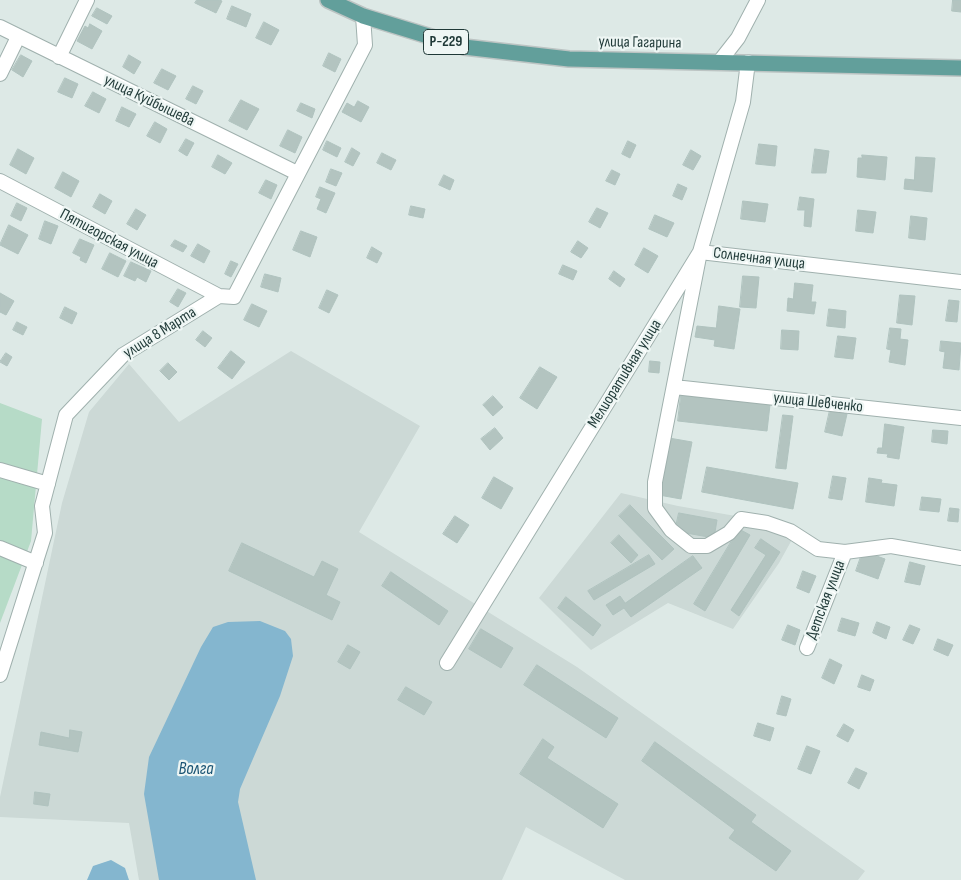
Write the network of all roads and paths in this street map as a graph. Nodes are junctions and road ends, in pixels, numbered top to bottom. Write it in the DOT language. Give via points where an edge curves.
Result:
graph roads {
  1 [pos="87,0"];
  2 [pos="328,0"];
  3 [pos="758,0"];
  4 [pos="363,16"];
  5 [pos="0,27"];
  6 [pos="18,36"];
  7 [pos="59,57"];
  8 [pos="720,61"];
  9 [pos="748,62"];
  10 [pos="961,68"];
  11 [pos="0,74"];
  12 [pos="297,174"];
  13 [pos="0,181"];
  14 [pos="700,252"];
  15 [pos="961,282"];
  16 [pos="219,296"];
  17 [pos="674,387"];
  18 [pos="961,418"];
  19 [pos="0,470"];
  20 [pos="48,484"];
  21 [pos="0,548"];
  22 [pos="845,552"];
  23 [pos="961,558"];
  24 [pos="36,563"];
  25 [pos="807,648"];
  26 [pos="447,663"];
  27 [pos="0,676"];
  1 -- 7 [label="street"];
  2 -- 4 [label="main road, улица Гагарина / Р-229"];
  3 -- 8 [label="street" via="738,38"];
  4 -- 8 [label="main road, улица Гагарина / Р-229" via="464,47 569,59"];
  4 -- 12 [label="street, улица 8 Марта" via="365,45"];
  5 -- 6 [label="street, улица Куйбышева"];
  6 -- 7 [label="street, улица Куйбышева"];
  6 -- 11 [label="street"];
  7 -- 12 [label="street, улица Куйбышева"];
  8 -- 9 [label="main road, улица Гагарина / Р-229"];
  9 -- 10 [label="main road, улица Гагарина / Р-229"];
  9 -- 14 [label="street, Мелиоративная улица" via="743,102"];
  12 -- 16 [label="street, улица 8 Марта" via="234,297"];
  13 -- 16 [label="street, Пятигорская улица"];
  14 -- 15 [label="street, Солнечная улица"];
  14 -- 17 [label="street, Солнечная улица"];
  14 -- 26 [label="street, Мелиоративная улица"];
  16 -- 20 [label="street, улица 8 Марта" via="123,355 66,415"];
  17 -- 18 [label="street, улица Шевченко"];
  17 -- 22 [label="street, Солнечная улица" via="654,482 655,508 671,530 691,546 707,546 729,533 741,519 790,531 818,549"];
  19 -- 20 [label="street"];
  20 -- 24 [label="street, улица 8 Марта" via="42,506 45,533"];
  21 -- 24 [label="street"];
  22 -- 23 [label="street" via="891,546"];
  22 -- 25 [label="street, Детская улица"];
  24 -- 27 [label="street, улица 8 Марта"];
}
